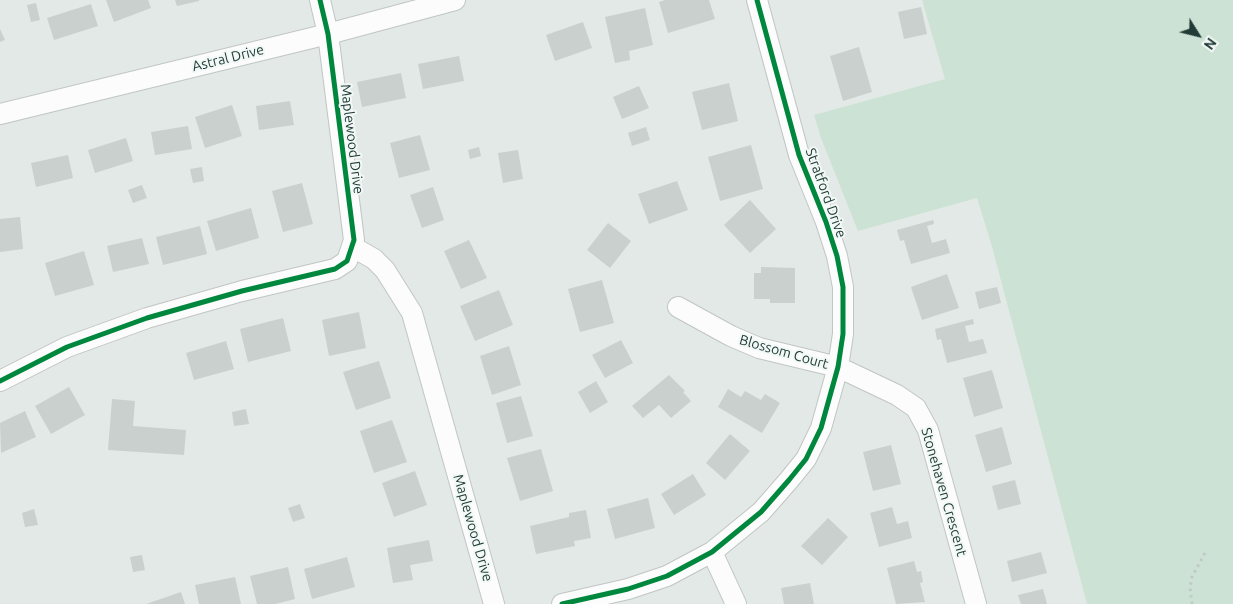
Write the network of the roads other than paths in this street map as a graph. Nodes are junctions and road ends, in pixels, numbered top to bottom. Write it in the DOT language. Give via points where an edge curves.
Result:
graph roads {
  1 [pos="320,0"];
  2 [pos="455,0"];
  3 [pos="757,0"];
  4 [pos="328,34"];
  5 [pos="0,114"];
  6 [pos="353,247"];
  7 [pos="678,307"];
  8 [pos="838,367"];
  9 [pos="0,381"];
  10 [pos="712,552"];
  11 [pos="494,604"];
  12 [pos="562,604"];
  13 [pos="736,604"];
  14 [pos="976,604"];
  1 -- 4 [label="street, Maplewood Drive"];
  2 -- 4 [label="street, Astral Drive"];
  3 -- 8 [label="street, Stratford Drive" via="799,155 837,256 843,287 843,334"];
  4 -- 5 [label="street, Astral Drive"];
  4 -- 6 [label="street, Maplewood Drive"];
  6 -- 9 [label="street" via="347,261 335,269 147,318 67,347"];
  6 -- 11 [label="street, Maplewood Drive" via="374,259 385,270 412,313"];
  7 -- 8 [label="street, Blossom Court" via="759,348"];
  8 -- 10 [label="street, Stratford Drive" via="821,428 806,459 761,512"];
  8 -- 14 [label="street, Stonehaven Crescent" via="910,402 922,418"];
  10 -- 12 [label="street, Stratford Drive" via="660,578"];
  10 -- 13 [label="street"];
}
